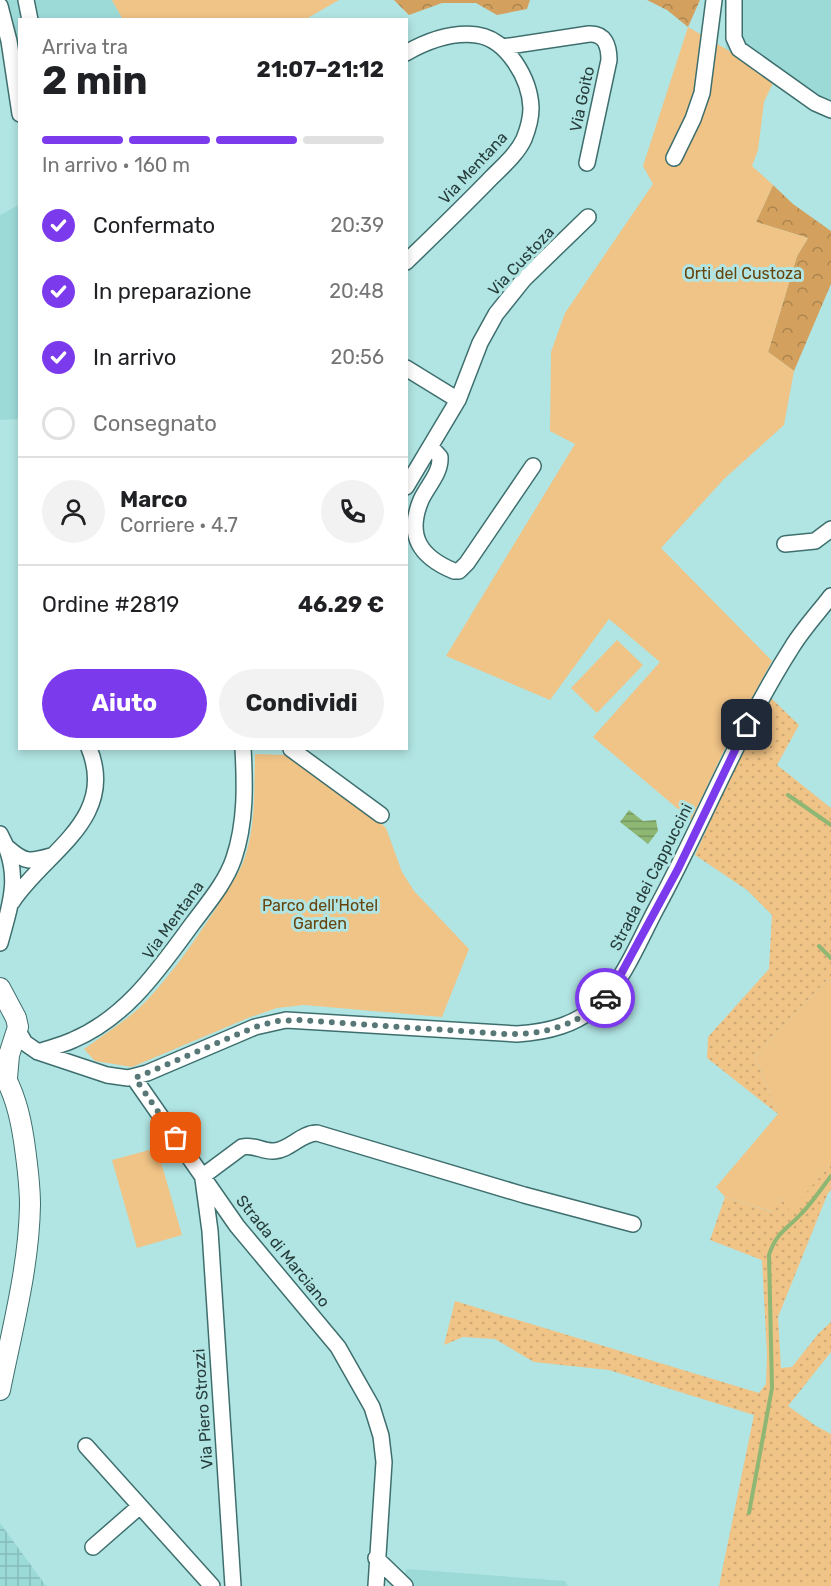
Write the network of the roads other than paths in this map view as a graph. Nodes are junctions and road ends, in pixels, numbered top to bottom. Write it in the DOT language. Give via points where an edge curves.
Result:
graph roads {
  1 [pos="26,0"];
  2 [pos="714,0"];
  3 [pos="734,0"];
  4 [pos="0,6"];
  5 [pos="30,18"];
  6 [pos="502,47"];
  7 [pos="408,52"];
  8 [pos="18,101"];
  9 [pos="831,110"];
  10 [pos="674,158"];
  11 [pos="587,163"];
  12 [pos="588,217"];
  13 [pos="408,260"];
  14 [pos="408,369"];
  15 [pos="458,400"];
  16 [pos="431,447"];
  17 [pos="533,466"];
  18 [pos="408,485"];
  19 [pos="831,530"];
  20 [pos="785,544"];
  21 [pos="831,596"];
  22 [pos="90,750"];
  23 [pos="243,750"];
  24 [pos="290,750"];
  25 [pos="381,815"];
  26 [pos="4,841"];
  27 [pos="51,856"];
  28 [pos="12,902"];
  29 [pos="0,943"];
  30 [pos="0,988"];
  31 [pos="11,1038"];
  32 [pos="38,1052"];
  33 [pos="4,1073"];
  34 [pos="135,1078"];
  35 [pos="203,1176"];
  36 [pos="227,1211"];
  37 [pos="633,1224"];
  38 [pos="210,1230"];
  39 [pos="0,1390"];
  40 [pos="86,1446"];
  41 [pos="140,1506"];
  42 [pos="93,1547"];
  43 [pos="376,1558"];
  44 [pos="212,1586"];
  45 [pos="233,1586"];
  46 [pos="376,1586"];
  47 [pos="405,1586"];
  1 -- 5 [label="street"];
  2 -- 10 [label="street" via="702,93"];
  3 -- 9 [label="street" via="734,38 739,49 815,103"];
  4 -- 8 [label="street"];
  6 -- 7 [label="street" via="484,37 462,34"];
  6 -- 11 [label="street, Via Goito" via="589,34 603,38 609,60"];
  6 -- 13 [label="street, Via Mentana" via="519,70 529,95 530,118 524,138 517,151"];
  12 -- 15 [label="street, Via Custoza" via="505,301 480,343"];
  14 -- 15 [label="street"];
  15 -- 16 [label="street, Via Custoza"];
  16 -- 17 [label="street" via="440,457 440,466 420,505 416,539 429,556 454,571 467,563"];
  16 -- 18 [label="street, Via Custoza"];
  19 -- 20 [label="street" via="815,541"];
  21 -- 34 [label="street, Strada dei Cappuccini" via="792,646 766,691 678,869 615,985 588,1013 551,1030 517,1034 276,1021"];
  22 -- 27 [label="street" via="95,774 91,806 72,837"];
  23 -- 32 [label="street, Via Mentana" via="240,836 233,861 218,889 166,960 124,1008 74,1040"];
  24 -- 25 [label="street"];
  26 -- 27 [label="street" via="27,861"];
  26 -- 28 [label="street" via="13,868"];
  27 -- 28 [label="street"];
  28 -- 29 [label="street"];
  30 -- 31 [label="main road" via="16,1018"];
  31 -- 32 [label="street"];
  31 -- 33 [label="main road"];
  32 -- 34 [label="street" via="106,1075"];
  33 -- 39 [label="main road" via="18,1112 30,1203 27,1245"];
  34 -- 35 [label="street, Strada di Marciano"];
  35 -- 36 [label="street, Strada di Marciano"];
  35 -- 37 [label="street" via="242,1147 275,1151 317,1133"];
  35 -- 38 [label="street, Via Piero Strozzi"];
  36 -- 38 [label="street"];
  36 -- 43 [label="street, Strada di Marciano" via="338,1347 372,1407 383,1456"];
  38 -- 45 [label="street, Via Piero Strozzi"];
  40 -- 41 [label="street"];
  41 -- 42 [label="street"];
  41 -- 44 [label="street"];
  43 -- 46 [label="street, Strada di Marciano"];
  43 -- 47 [label="street"];
}
